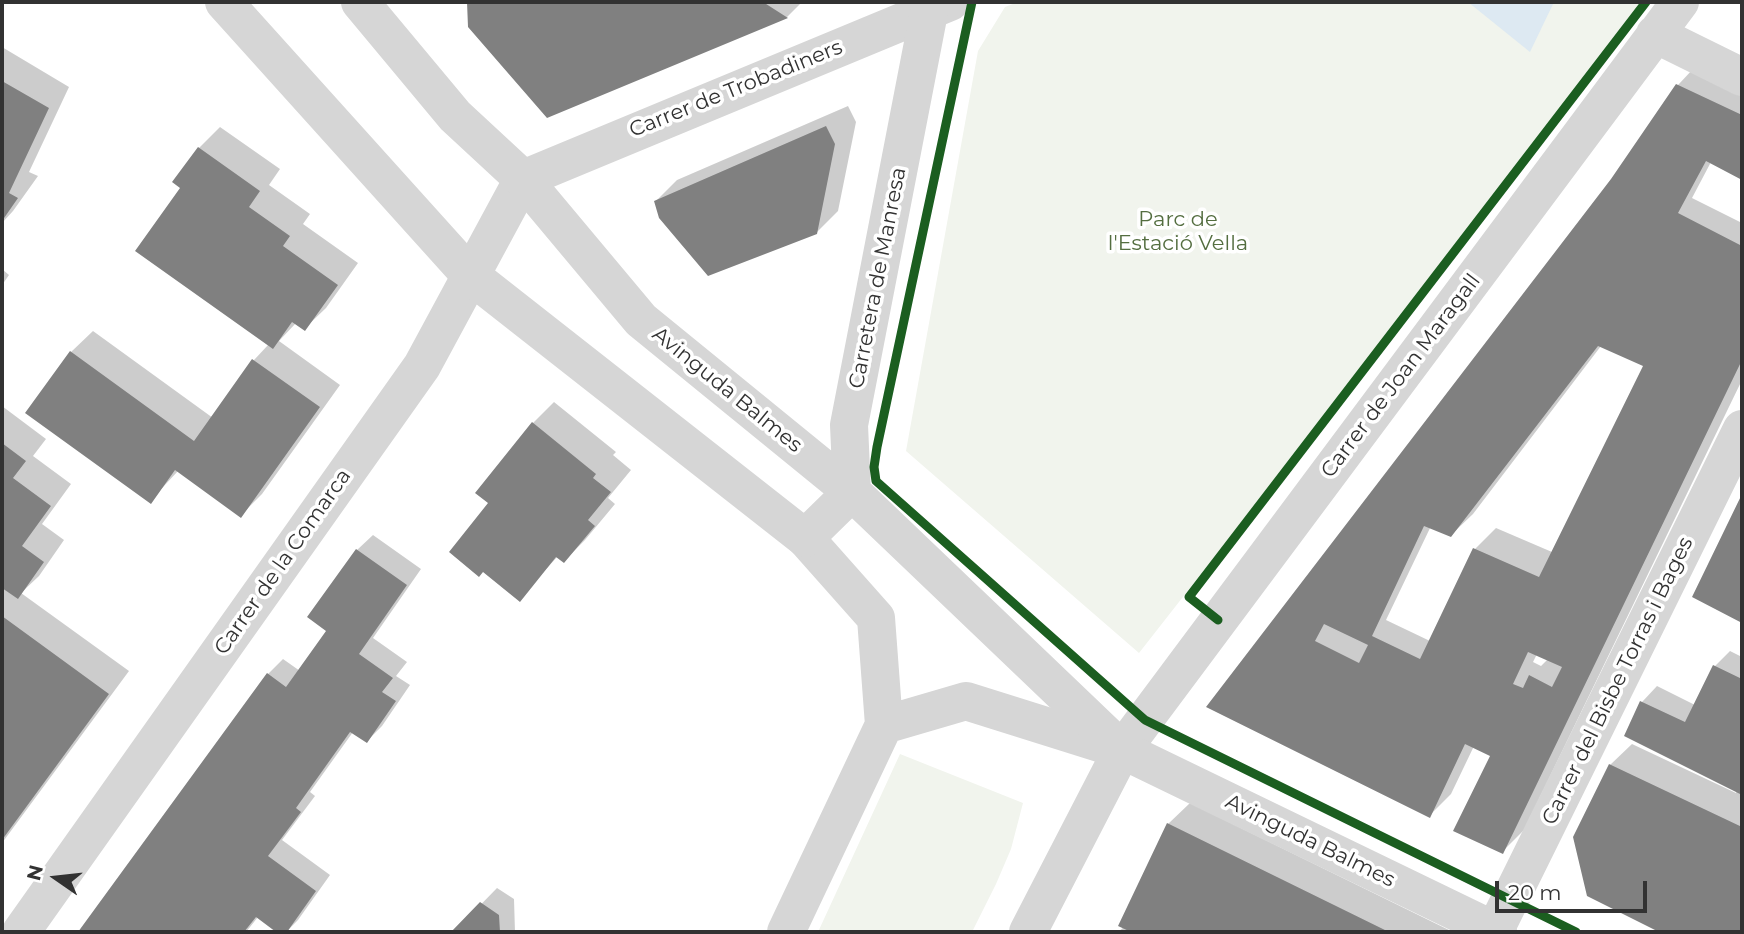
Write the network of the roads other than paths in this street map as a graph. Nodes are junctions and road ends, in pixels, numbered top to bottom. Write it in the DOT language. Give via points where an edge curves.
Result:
graph roads {
  1 [pos="224,2"];
  2 [pos="360,2"];
  3 [pos="1681,2"];
  4 [pos="936,5"];
  5 [pos="1655,34"];
  6 [pos="1742,77"];
  7 [pos="523,178"];
  8 [pos="470,275"];
  9 [pos="1742,429"];
  10 [pos="852,492"];
  11 [pos="806,538"];
  12 [pos="884,725"];
  13 [pos="1122,750"];
  14 [pos="22,932"];
  15 [pos="786,932"];
  16 [pos="1028,932"];
  17 [pos="1496,932"];
  1 -- 8 [label="street"];
  2 -- 7 [label="street, Avinguda Balmes" via="455,116"];
  3 -- 5 [label="street, Carrer de Joan Maragall"];
  4 -- 7 [label="street, Carrer de Trobadiners"];
  4 -- 10 [label="street, Carretera de Manresa" via="849,425"];
  5 -- 6 [label="street"];
  5 -- 13 [label="street, Carrer de Joan Maragall"];
  7 -- 8 [label="street, Carrer de la Comarca"];
  7 -- 10 [label="street, Avinguda Balmes" via="641,320"];
  8 -- 11 [label="street"];
  8 -- 14 [label="street, Carrer de la Comarca" via="422,366"];
  9 -- 17 [label="street, Carrer del Bisbe Torras i Bages"];
  10 -- 11 [label="street"];
  10 -- 13 [label="street, Avinguda Balmes"];
  11 -- 12 [label="street" via="876,618"];
  12 -- 13 [label="street, Avinguda Balmes" via="966,701"];
  12 -- 15 [label="street"];
  13 -- 16 [label="street, Carrer de Joan Maragall"];
  13 -- 17 [label="street, Avinguda Balmes"];
}
